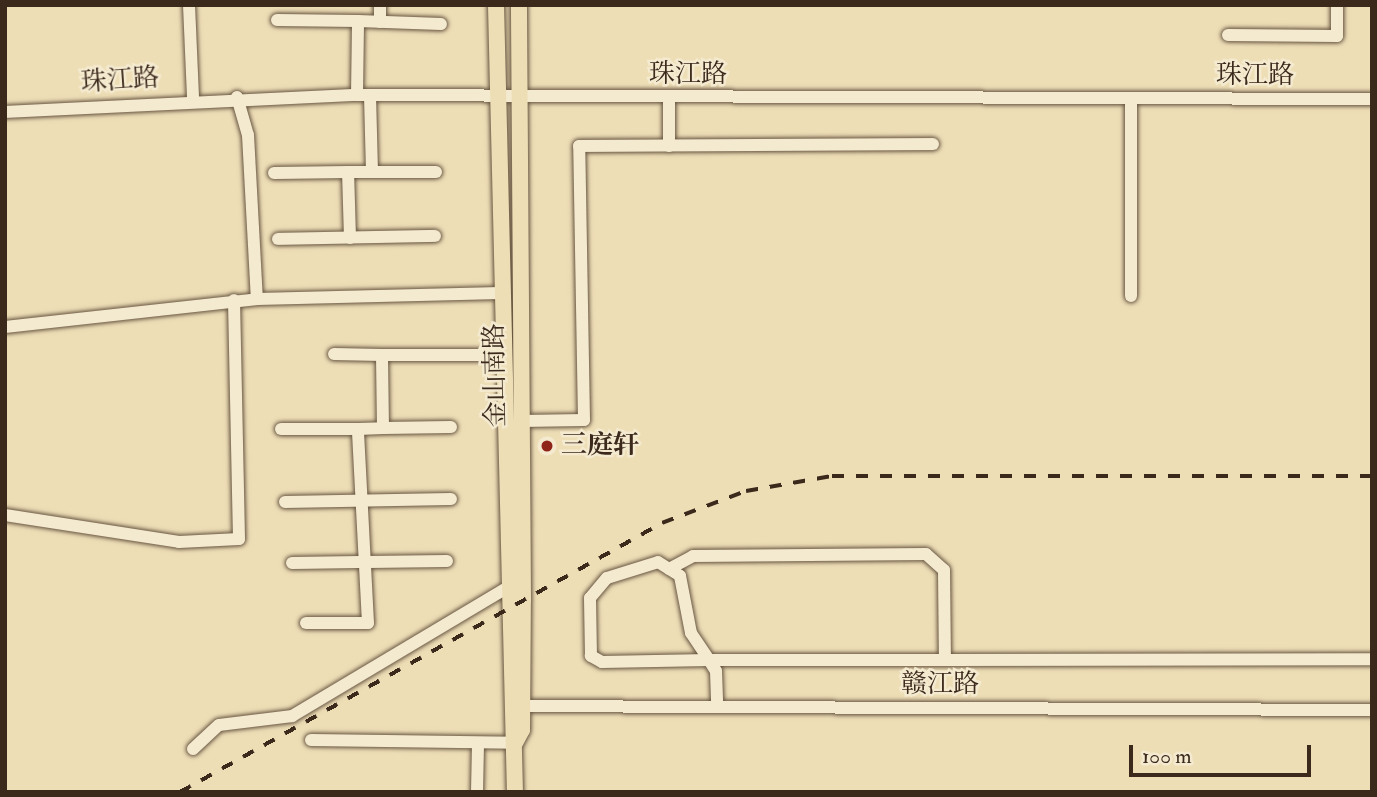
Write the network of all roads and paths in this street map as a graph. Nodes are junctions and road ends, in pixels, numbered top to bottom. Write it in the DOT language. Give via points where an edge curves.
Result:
graph roads {
  1 [pos="189,5"];
  2 [pos="380,5"];
  3 [pos="496,5"];
  4 [pos="519,5"];
  5 [pos="1337,5"];
  6 [pos="277,20"];
  7 [pos="358,21"];
  8 [pos="380,22"];
  9 [pos="441,24"];
  10 [pos="1228,35"];
  11 [pos="363,95"];
  12 [pos="496,96"];
  13 [pos="237,97"];
  14 [pos="518,97"];
  15 [pos="193,98"];
  16 [pos="669,98"];
  17 [pos="1131,99"];
  18 [pos="1372,99"];
  19 [pos="5,112"];
  20 [pos="933,144"];
  21 [pos="669,146"];
  22 [pos="348,172"];
  23 [pos="372,172"];
  24 [pos="436,172"];
  25 [pos="274,173"];
  26 [pos="435,236"];
  27 [pos="350,238"];
  28 [pos="278,239"];
  29 [pos="500,293"];
  30 [pos="1131,296"];
  31 [pos="257,299"];
  32 [pos="234,300"];
  33 [pos="5,327"];
  34 [pos="334,354"];
  35 [pos="382,355"];
  36 [pos="502,355"];
  37 [pos="521,421"];
  38 [pos="451,427"];
  39 [pos="383,428"];
  40 [pos="281,429"];
  41 [pos="358,429"];
  42 [pos="451,499"];
  43 [pos="359,500"];
  44 [pos="285,502"];
  45 [pos="5,515"];
  46 [pos="447,561"];
  47 [pos="364,562"];
  48 [pos="292,563"];
  49 [pos="669,569"];
  50 [pos="507,588"];
  51 [pos="306,623"];
  52 [pos="1372,659"];
  53 [pos="709,660"];
  54 [pos="945,660"];
  55 [pos="516,706"];
  56 [pos="717,706"];
  57 [pos="1372,710"];
  58 [pos="311,740"];
  59 [pos="478,743"];
  60 [pos="515,743"];
  61 [pos="193,749"];
  62 [pos="477,792"];
  63 [pos="515,792"];
  1 -- 15 [label="street"];
  2 -- 8 [label="street"];
  3 -- 12 [label="main road, 金山南路"];
  4 -- 14 [label="main road, 金山南路"];
  5 -- 10 [label="street" via="1337,36"];
  6 -- 7 [label="street"];
  7 -- 8 [label="street"];
  7 -- 11 [label="street"];
  8 -- 9 [label="street"];
  11 -- 12 [label="street, 珠江路"];
  11 -- 13 [label="street, 珠江路"];
  11 -- 23 [label="street"];
  12 -- 14 [label="street, 珠江路"];
  12 -- 29 [label="main road, 金山南路"];
  13 -- 15 [label="street, 珠江路"];
  13 -- 31 [label="street" via="248,135"];
  14 -- 16 [label="street, 珠江路"];
  14 -- 37 [label="main road, 金山南路"];
  15 -- 19 [label="street, 珠江路"];
  16 -- 17 [label="street, 珠江路"];
  16 -- 21 [label="street"];
  17 -- 18 [label="street, 珠江路"];
  17 -- 30 [label="street"];
  20 -- 21 [label="street"];
  21 -- 37 [label="street" via="579,146 584,420"];
  22 -- 23 [label="street"];
  22 -- 25 [label="street"];
  22 -- 27 [label="street"];
  23 -- 24 [label="street"];
  26 -- 27 [label="street"];
  27 -- 28 [label="street"];
  29 -- 31 [label="street"];
  29 -- 36 [label="main road, 金山南路"];
  31 -- 32 [label="street"];
  32 -- 33 [label="street"];
  32 -- 45 [label="street" via="239,539 179,542"];
  34 -- 35 [label="street"];
  35 -- 36 [label="street"];
  35 -- 39 [label="street"];
  36 -- 50 [label="main road, 金山南路"];
  37 -- 55 [label="main road, 金山南路"];
  38 -- 39 [label="street"];
  39 -- 41 [label="street"];
  40 -- 41 [label="street"];
  41 -- 43 [label="street"];
  42 -- 43 [label="street"];
  43 -- 44 [label="street"];
  43 -- 47 [label="street"];
  46 -- 47 [label="street"];
  47 -- 48 [label="street"];
  47 -- 51 [label="street" via="368,623"];
  49 -- 53 [label="street" via="680,576 691,633"];
  49 -- 53 [label="street" via="658,562 637,565 607,578 590,598 591,656 602,662"];
  49 -- 54 [label="street" via="693,556 926,554 944,570"];
  50 -- 55 [label="main road, 金山南路"];
  50 -- 61 [label="street" via="292,716 219,725"];
  52 -- 54 [label="street"];
  53 -- 54 [label="street"];
  53 -- 56 [label="street" via="716,671"];
  55 -- 56 [label="street, 赣江路"];
  55 -- 60 [label="main road, 金山南路"];
  56 -- 57 [label="street, 赣江路"];
  58 -- 59 [label="street"];
  59 -- 60 [label="street"];
  59 -- 62 [label="street"];
  60 -- 63 [label="main road, 金山南路"];
}
